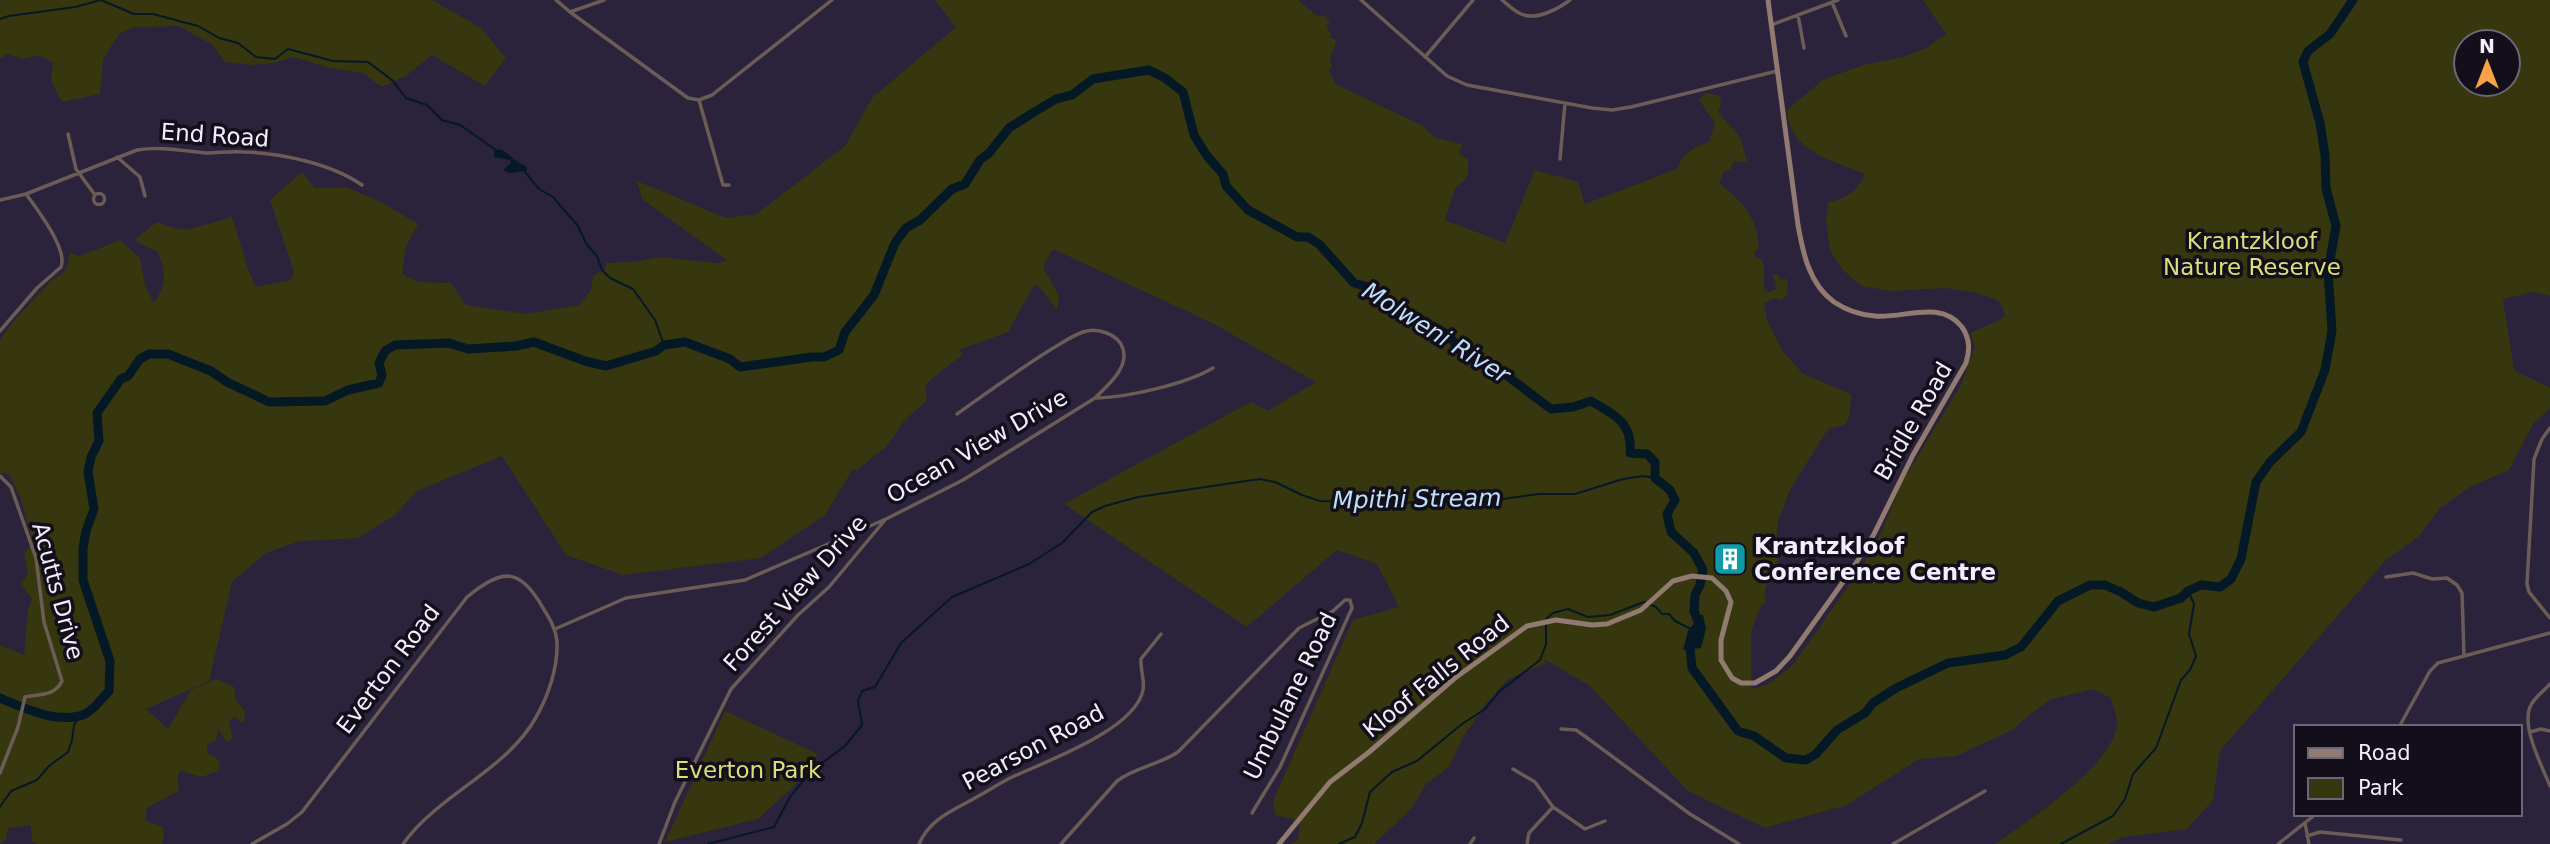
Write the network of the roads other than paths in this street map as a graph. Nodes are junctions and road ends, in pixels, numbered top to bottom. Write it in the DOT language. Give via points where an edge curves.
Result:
graph roads {
  1 [pos="556,0"];
  2 [pos="604,0"];
  3 [pos="832,0"];
  4 [pos="1361,0"];
  5 [pos="1473,0"];
  6 [pos="1502,0"];
  7 [pos="1570,0"];
  8 [pos="1768,0"];
  9 [pos="1838,0"];
  10 [pos="1832,2"];
  11 [pos="570,12"];
  12 [pos="1798,15"];
  13 [pos="1771,25"];
  14 [pos="1846,36"];
  15 [pos="1804,48"];
  16 [pos="1425,57"];
  17 [pos="1777,71"];
  18 [pos="699,100"];
  19 [pos="1565,103"];
  20 [pos="68,134"];
  21 [pos="117,158"];
  22 [pos="1560,159"];
  23 [pos="78,173"];
  24 [pos="362,185"];
  25 [pos="729,185"];
  26 [pos="26,194"];
  27 [pos="95,195"];
  28 [pos="145,197"];
  29 [pos="0,200"];
  30 [pos="0,331"];
  31 [pos="1213,368"];
  32 [pos="1095,398"];
  33 [pos="957,414"];
  34 [pos="2550,428"];
  35 [pos="0,476"];
  36 [pos="886,519"];
  37 [pos="2386,578"];
  38 [pos="1679,579"];
  39 [pos="2550,618"];
  40 [pos="555,629"];
  41 [pos="2550,633"];
  42 [pos="1161,634"];
  43 [pos="2463,656"];
  44 [pos="2550,684"];
  45 [pos="2400,725"];
  46 [pos="1561,729"];
  47 [pos="2550,731"];
  48 [pos="2530,732"];
  49 [pos="1513,769"];
  50 [pos="0,773"];
  51 [pos="2550,786"];
  52 [pos="1986,791"];
  53 [pos="1553,807"];
  54 [pos="1252,813"];
  55 [pos="2314,816"];
  56 [pos="1605,821"];
  57 [pos="2305,823"];
  58 [pos="2307,836"];
  59 [pos="1474,838"];
  60 [pos="2400,840"];
  61 [pos="252,844"];
  62 [pos="403,844"];
  63 [pos="659,844"];
  64 [pos="919,844"];
  65 [pos="1060,844"];
  66 [pos="1279,844"];
  67 [pos="1470,844"];
  68 [pos="1527,844"];
  69 [pos="1739,844"];
  70 [pos="1893,844"];
  71 [pos="2278,844"];
  72 [pos="2309,844"];
  1 -- 11 [label="street"];
  2 -- 11 [label="street"];
  3 -- 18 [label="street" via="712,95"];
  4 -- 16 [label="street"];
  5 -- 16 [label="street"];
  6 -- 7 [label="street" via="1528,16 1557,9"];
  8 -- 13 [label="main road, Bridle Road"];
  9 -- 10 [label="street"];
  10 -- 12 [label="street"];
  10 -- 14 [label="street"];
  11 -- 18 [label="street" via="688,98"];
  12 -- 13 [label="street"];
  12 -- 15 [label="street"];
  13 -- 17 [label="main road, Bridle Road"];
  16 -- 19 [label="street" via="1447,76 1467,85"];
  17 -- 19 [label="street" via="1621,109"];
  17 -- 38 [label="main road, Bridle Road" via="1801,240 1819,288 1835,303 1860,314 1945,315 1963,328 1969,350 1957,382 1913,454 1874,534 1776,671 1750,684 1732,678 1724,668 1720,646 1731,602 1723,587 1707,576"];
  18 -- 25 [label="street" via="723,185"];
  19 -- 22 [label="street"];
  20 -- 23 [label="street"];
  21 -- 23 [label="street, End Road"];
  21 -- 24 [label="street, End Road" via="153,148 260,153 332,168"];
  21 -- 28 [label="street" via="140,177"];
  23 -- 26 [label="street, End Road"];
  23 -- 27 [label="street"];
  26 -- 29 [label="street"];
  26 -- 30 [label="street" via="60,248 63,262"];
  31 -- 32 [label="street" via="1188,380"];
  32 -- 33 [label="street, Ocean View Drive" via="1125,356 1118,341 1093,330 1033,360"];
  32 -- 36 [label="street, Ocean View Drive" via="963,480"];
  34 -- 39 [label="street" via="2534,459 2527,584"];
  35 -- 50 [label="street, Acutts Drive" via="10,487 36,558 44,622 62,681 46,695 25,697"];
  36 -- 40 [label="street, Ocean View Drive" via="745,580 626,598"];
  36 -- 63 [label="street, Forest View Drive" via="829,587 731,689"];
  37 -- 43 [label="street" via="2413,573 2457,584 2462,593"];
  38 -- 66 [label="main road, Kloof Falls Road" via="1637,612 1607,624 1546,620 1518,631 1330,782"];
  40 -- 61 [label="street, Everton Road" via="524,580 505,576 480,587 457,607 302,812"];
  40 -- 62 [label="street" via="552,679 534,722 506,753"];
  41 -- 43 [label="street"];
  42 -- 64 [label="street, Pearson Road" via="1141,659 1143,691 1119,721 1096,739 1006,780 942,816"];
  43 -- 45 [label="street" via="2432,668"];
  44 -- 48 [label="street" via="2531,704"];
  46 -- 69 [label="street" via="1576,730"];
  47 -- 48 [label="street"];
  48 -- 51 [label="street"];
  49 -- 53 [label="street" via="1535,782"];
  52 -- 70 [label="street"];
  53 -- 56 [label="street" via="1585,829"];
  53 -- 68 [label="street" via="1529,833"];
  54 -- 65 [label="street, Umbulane Road" via="1280,767 1352,608 1350,600 1300,628 1178,751 1117,781"];
  55 -- 57 [label="street"];
  57 -- 58 [label="street"];
  57 -- 71 [label="street"];
  58 -- 60 [label="street" via="2320,832"];
  58 -- 72 [label="street"];
  59 -- 67 [label="street"];
}
